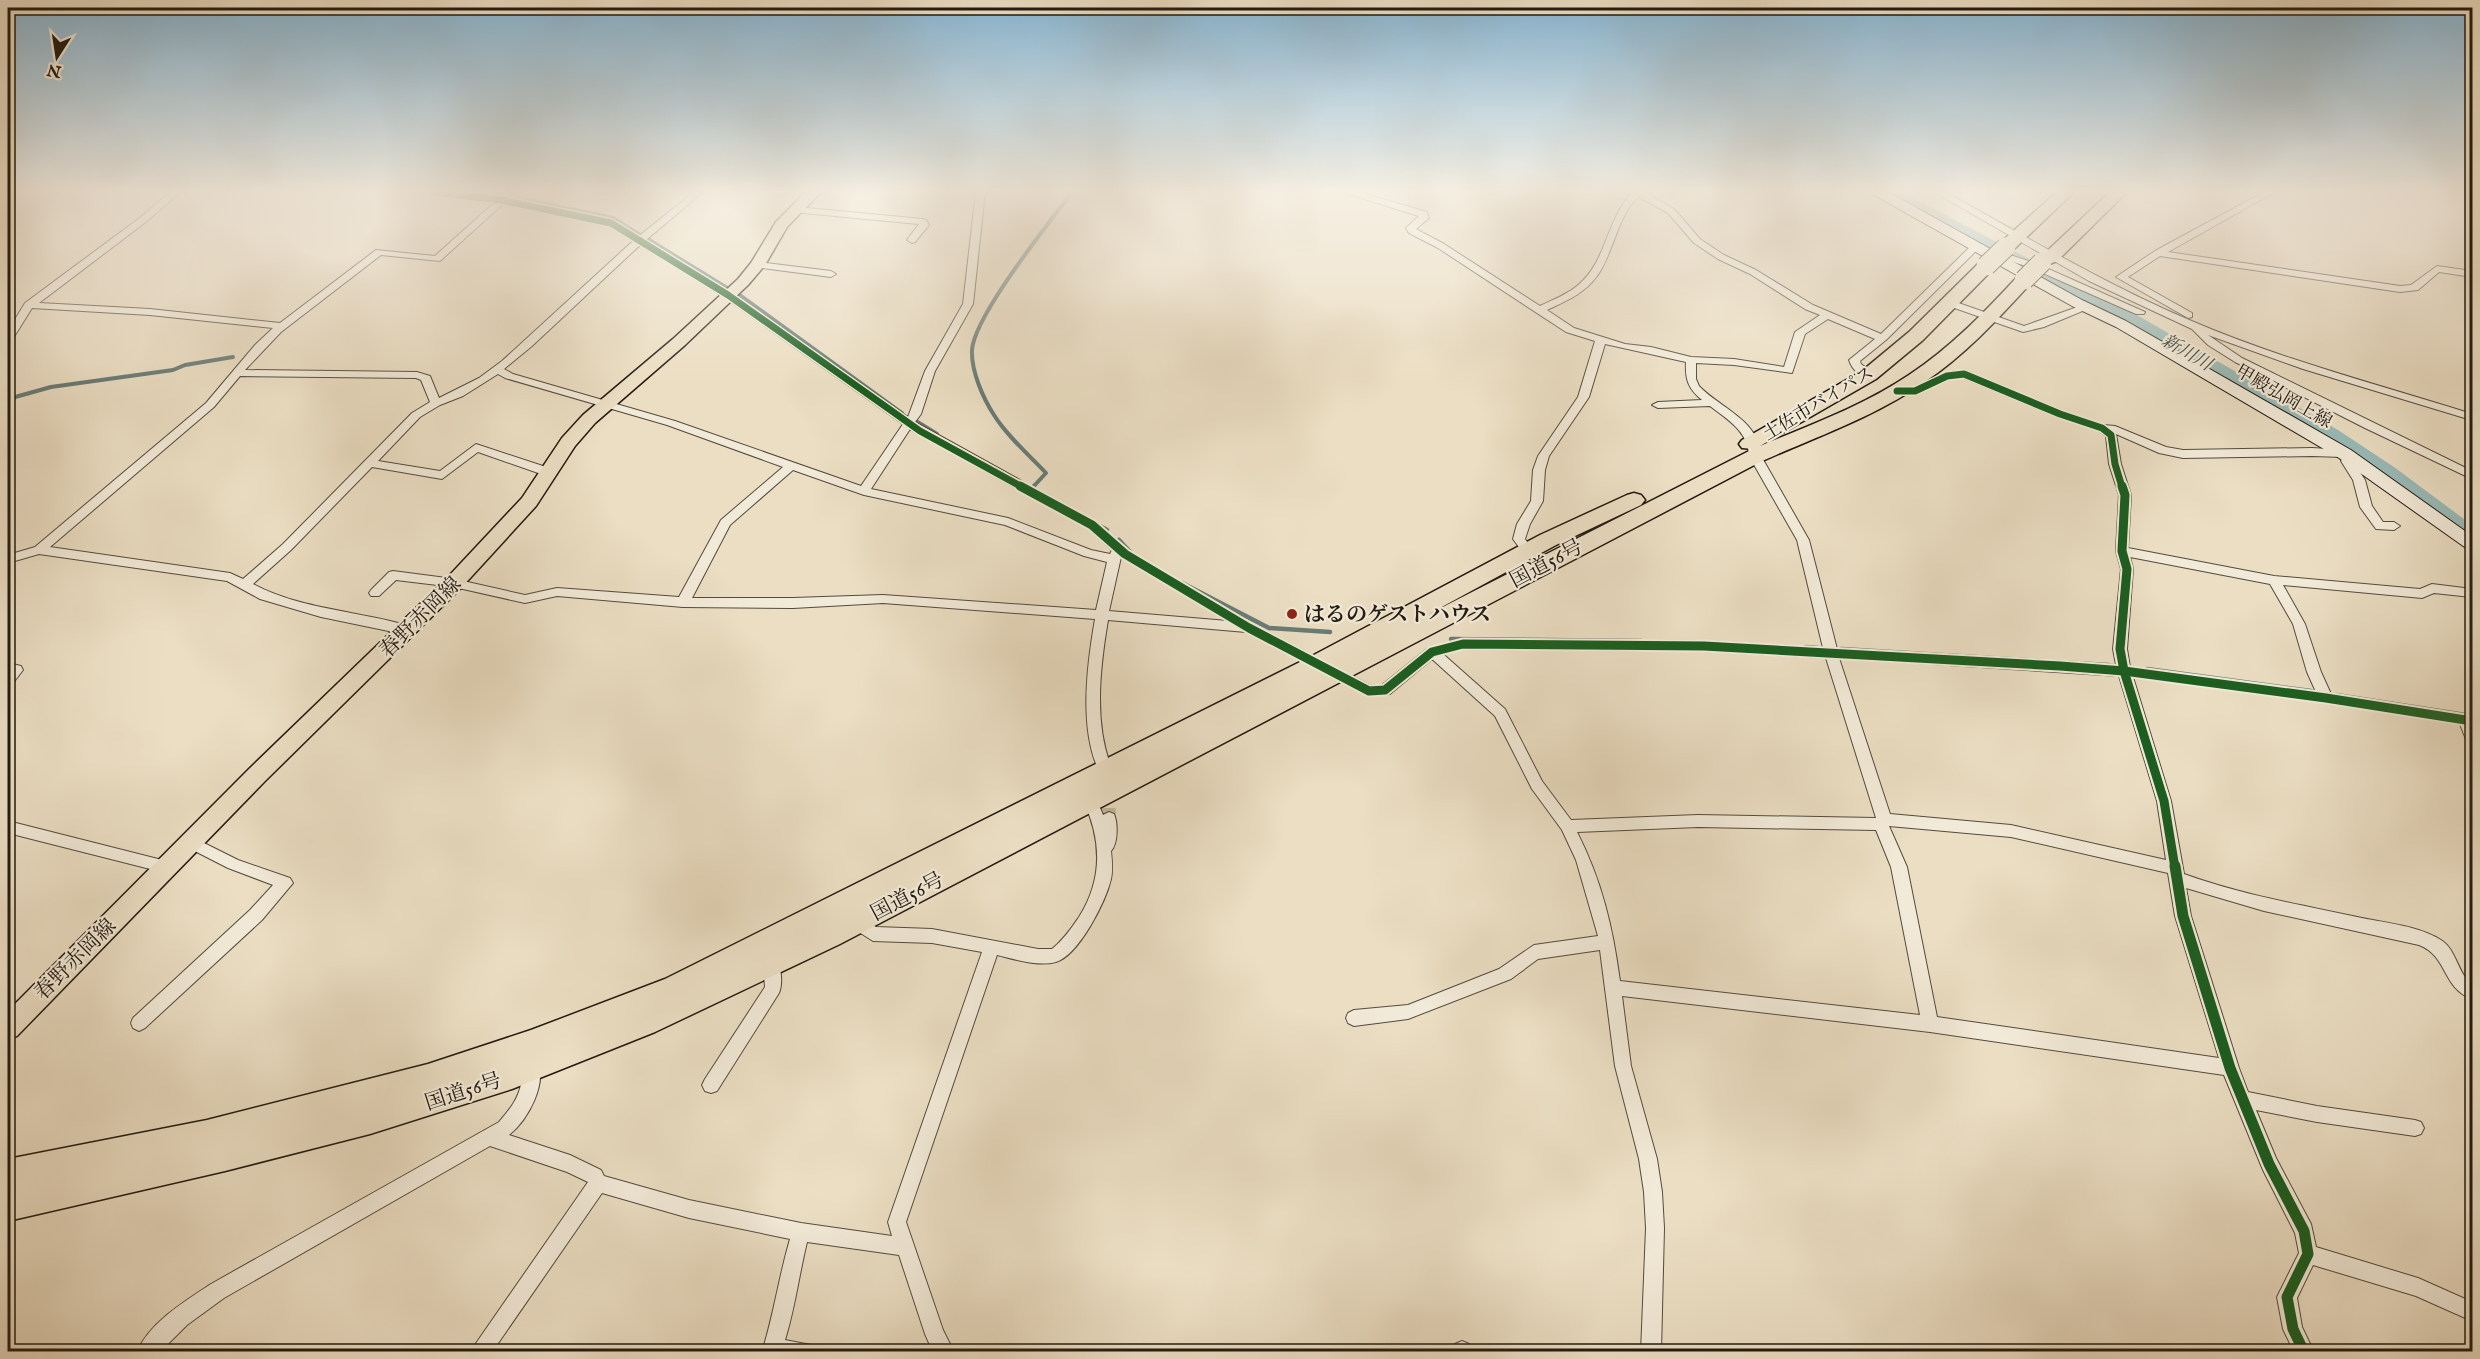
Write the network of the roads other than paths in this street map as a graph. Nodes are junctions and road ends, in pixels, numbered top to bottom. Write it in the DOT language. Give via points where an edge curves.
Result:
graph roads {
  1 [pos="95,255"];
  2 [pos="375,255"];
  3 [pos="407,255"];
  4 [pos="441,255"];
  5 [pos="624,255"];
  6 [pos="664,255"];
  7 [pos="764,255"];
  8 [pos="974,255"];
  9 [pos="1456,255"];
  10 [pos="1606,255"];
  11 [pos="1719,255"];
  12 [pos="1981,255"];
  13 [pos="1982,255"];
  14 [pos="1986,255"];
  15 [pos="1989,255"];
  16 [pos="2046,255"];
  17 [pos="2154,255"];
  18 [pos="2174,255"];
  19 [pos="2050,257"];
  20 [pos="758,265"];
  21 [pos="831,274"];
  22 [pos="2472,274"];
  23 [pos="728,296"];
  24 [pos="1950,303"];
  25 [pos="29,305"];
  26 [pos="2087,307"];
  27 [pos="1541,309"];
  28 [pos="1827,315"];
  29 [pos="1988,318"];
  30 [pos="283,326"];
  31 [pos="2195,326"];
  32 [pos="8,338"];
  33 [pos="1882,338"];
  34 [pos="1600,342"];
  35 [pos="1691,360"];
  36 [pos="496,369"];
  37 [pos="238,373"];
  38 [pos="1869,375"];
  39 [pos="1897,391"];
  40 [pos="436,403"];
  41 [pos="1712,403"];
  42 [pos="607,404"];
  43 [pos="1658,405"];
  44 [pos="2472,417"];
  45 [pos="909,422"];
  46 [pos="2102,428"];
  47 [pos="1754,448"];
  48 [pos="2347,455"];
  49 [pos="370,463"];
  50 [pos="791,466"];
  51 [pos="548,472"];
  52 [pos="2472,475"];
  53 [pos="864,491"];
  54 [pos="2394,526"];
  55 [pos="2472,544"];
  56 [pos="39,550"];
  57 [pos="1528,551"];
  58 [pos="2122,551"];
  59 [pos="1115,554"];
  60 [pos="8,560"];
  61 [pos="2274,580"];
  62 [pos="454,583"];
  63 [pos="244,585"];
  64 [pos="375,593"];
  65 [pos="2471,593"];
  66 [pos="683,602"];
  67 [pos="1101,614"];
  68 [pos="1249,628"];
  69 [pos="408,630"];
  70 [pos="1432,652"];
  71 [pos="1831,653"];
  72 [pos="8,668"];
  73 [pos="1327,668"];
  74 [pos="2124,671"];
  75 [pos="8,679"];
  76 [pos="2326,698"];
  77 [pos="1095,702"];
  78 [pos="2470,721"];
  79 [pos="2472,738"];
  80 [pos="1106,758"];
  81 [pos="1100,809"];
  82 [pos="1882,822"];
  83 [pos="1567,826"];
  84 [pos="8,827"];
  85 [pos="190,842"];
  86 [pos="1103,863"];
  87 [pos="166,867"];
  88 [pos="2176,873"];
  89 [pos="856,922"];
  90 [pos="1607,942"];
  91 [pos="991,948"];
  92 [pos="771,963"];
  93 [pos="1614,988"];
  94 [pos="2472,992"];
  95 [pos="1354,1018"];
  96 [pos="139,1023"];
  97 [pos="1930,1024"];
  98 [pos="8,1028"];
  99 [pos="532,1056"];
  100 [pos="2230,1068"];
  101 [pos="711,1084"];
  102 [pos="2242,1099"];
  103 [pos="2415,1128"];
  104 [pos="489,1137"];
  105 [pos="8,1175"];
  106 [pos="598,1183"];
  107 [pos="8,1205"];
  108 [pos="801,1232"];
  109 [pos="906,1247"];
  110 [pos="2308,1254"];
  111 [pos="2472,1312"];
  112 [pos="773,1350"];
  113 [pos="147,1352"];
  114 [pos="480,1352"];
  115 [pos="804,1352"];
  116 [pos="944,1352"];
  117 [pos="1651,1352"];
  118 [pos="2304,1352"];
  1 -- 25 [label="street"];
  2 -- 30 [label="street"];
  3 -- 4 [label="street" via="437,259"];
  5 -- 36 [label="street" via="550,326"];
  6 -- 23 [label="street"];
  7 -- 20 [label="main road, 春野赤岡線"];
  8 -- 45 [label="street" via="968,304 930,371"];
  9 -- 27 [label="street"];
  10 -- 27 [label="street" via="1586,284"];
  11 -- 28 [label="street"];
  12 -- 33 [label="street"];
  13 -- 24 [label="highway, 土佐市バイパス"];
  14 -- 26 [label="main road, 甲殿弘岡上線"];
  15 -- 31 [label="street" via="2032,265 2145,314 2181,326"];
  16 -- 19 [label="street"];
  17 -- 31 [label="street" via="2121,277 2197,320 2200,324"];
  18 -- 22 [label="street" via="2400,289 2414,288 2437,269"];
  19 -- 29 [label="highway, 土佐市バイパス, bridge"];
  19 -- 31 [label="street"];
  20 -- 21 [label="street"];
  20 -- 23 [label="main road, 春野赤岡線"];
  23 -- 42 [label="main road, 春野赤岡線"];
  23 -- 45 [label="street"];
  24 -- 29 [label="street"];
  24 -- 38 [label="highway, 土佐市バイパス"];
  25 -- 30 [label="street"];
  25 -- 32 [label="street"];
  26 -- 29 [label="street" via="2023,328"];
  26 -- 48 [label="main road, 甲殿弘岡上線"];
  27 -- 34 [label="street" via="1570,330"];
  28 -- 33 [label="street"];
  28 -- 35 [label="street" via="1800,332 1788,372 1734,362"];
  29 -- 39 [label="highway, 土佐市バイパス" via="1936,364"];
  30 -- 37 [label="street"];
  31 -- 44 [label="street"];
  31 -- 52 [label="street" via="2204,338 2243,362 2333,410"];
  33 -- 38 [label="street" via="1854,360"];
  34 -- 35 [label="street"];
  34 -- 57 [label="street" via="1585,395 1540,465 1535,507 1522,523 1519,538"];
  35 -- 41 [label="street" via="1694,386"];
  36 -- 40 [label="street" via="471,390"];
  36 -- 42 [label="street"];
  37 -- 40 [label="street" via="417,375 426,378"];
  37 -- 56 [label="street" via="210,405"];
  38 -- 47 [label="highway, 土佐市バイパス"];
  39 -- 46 [label="street" via="1914,393 1953,372"];
  39 -- 47 [label="highway, 土佐市バイパス" via="1851,415"];
  40 -- 49 [label="street" via="416,415"];
  41 -- 43 [label="street"];
  41 -- 47 [label="street" via="1734,417"];
  42 -- 50 [label="street"];
  42 -- 51 [label="main road, 春野赤岡線" via="568,442"];
  45 -- 53 [label="street"];
  45 -- 59 [label="street" via="1092,525"];
  46 -- 48 [label="street" via="2183,454"];
  46 -- 58 [label="street" via="2111,435 2125,495"];
  47 -- 57 [label="highway, 国道56号"];
  47 -- 71 [label="street" via="1803,540"];
  47 -- 73 [label="highway, 国道56号"];
  48 -- 54 [label="street" via="2366,507 2380,526"];
  48 -- 55 [label="main road, 甲殿弘岡上線"];
  49 -- 51 [label="street" via="442,475 476,448"];
  49 -- 63 [label="street"];
  50 -- 53 [label="street"];
  50 -- 66 [label="street" via="725,523"];
  51 -- 62 [label="main road, 春野赤岡線" via="509,526"];
  53 -- 59 [label="street" via="1008,522 1088,553"];
  56 -- 60 [label="street"];
  56 -- 63 [label="street" via="230,577"];
  57 -- 73 [label="highway, 国道56号"];
  58 -- 61 [label="street"];
  58 -- 74 [label="street" via="2127,569 2120,649"];
  59 -- 67 [label="street"];
  59 -- 68 [label="street" via="1125,554"];
  61 -- 65 [label="street" via="2422,594 2432,588"];
  61 -- 76 [label="street" via="2299,624"];
  62 -- 64 [label="street" via="393,575"];
  62 -- 66 [label="street" via="525,598 557,592"];
  62 -- 69 [label="main road, 春野赤岡線"];
  63 -- 69 [label="street" via="265,596 321,612"];
  66 -- 67 [label="street" via="883,599"];
  67 -- 68 [label="street"];
  67 -- 77 [label="street"];
  68 -- 73 [label="street"];
  69 -- 85 [label="main road, 春野赤岡線"];
  70 -- 71 [label="street" via="1463,644 1704,646"];
  70 -- 73 [label="street" via="1385,690 1369,691"];
  70 -- 83 [label="street" via="1500,713 1537,785"];
  71 -- 74 [label="street"];
  71 -- 82 [label="street"];
  72 -- 75 [label="street" via="16,670"];
  73 -- 80 [label="highway, 国道56号"];
  73 -- 81 [label="highway, 国道56号"];
  74 -- 76 [label="street"];
  74 -- 88 [label="street" via="2164,801"];
  76 -- 78 [label="street"];
  77 -- 80 [label="street" via="1103,704"];
  77 -- 80 [label="street" via="1099,762"];
  78 -- 79 [label="street" via="2467,726"];
  80 -- 99 [label="highway, 国道56号" via="675,988"];
  81 -- 86 [label="street" via="1097,813"];
  81 -- 86 [label="street" via="1108,859"];
  81 -- 89 [label="highway, 国道56号"];
  82 -- 83 [label="street" via="1698,821"];
  82 -- 88 [label="street" via="2011,831"];
  82 -- 97 [label="street" via="1899,867"];
  83 -- 90 [label="street" via="1584,860"];
  84 -- 87 [label="street"];
  85 -- 87 [label="main road, 春野赤岡線"];
  85 -- 96 [label="street" via="233,864 285,883 256,915"];
  86 -- 91 [label="street" via="1101,887 1072,942 1055,956"];
  87 -- 98 [label="main road, 春野赤岡線"];
  88 -- 94 [label="street" via="2234,898 2432,942 2445,956 2459,986"];
  88 -- 100 [label="street" via="2182,916"];
  89 -- 91 [label="street" via="873,934 932,936"];
  89 -- 92 [label="highway, 国道56号"];
  90 -- 93 [label="street"];
  90 -- 95 [label="street" via="1534,952 1504,974 1408,1012"];
  91 -- 109 [label="street" via="897,1222"];
  92 -- 99 [label="highway, 国道56号" via="678,1010"];
  92 -- 101 [label="street" via="773,988"];
  93 -- 97 [label="street"];
  93 -- 117 [label="street" via="1623,1066 1653,1192"];
  97 -- 100 [label="street"];
  99 -- 104 [label="street" via="530,1090 520,1112 505,1128"];
  99 -- 105 [label="highway, 国道56号" via="428,1077 207,1135"];
  99 -- 107 [label="highway, 国道56号" via="429,1102 312,1135"];
  100 -- 102 [label="street"];
  102 -- 103 [label="street"];
  102 -- 110 [label="street" via="2304,1232"];
  104 -- 106 [label="street" via="570,1164 595,1176"];
  104 -- 113 [label="street" via="203,1298"];
  106 -- 108 [label="street" via="689,1209"];
  106 -- 114 [label="street"];
  108 -- 109 [label="street"];
  108 -- 112 [label="street"];
  109 -- 116 [label="street"];
  110 -- 111 [label="street" via="2418,1287"];
  110 -- 118 [label="street" via="2287,1297 2293,1329"];
  112 -- 115 [label="street"];
}
